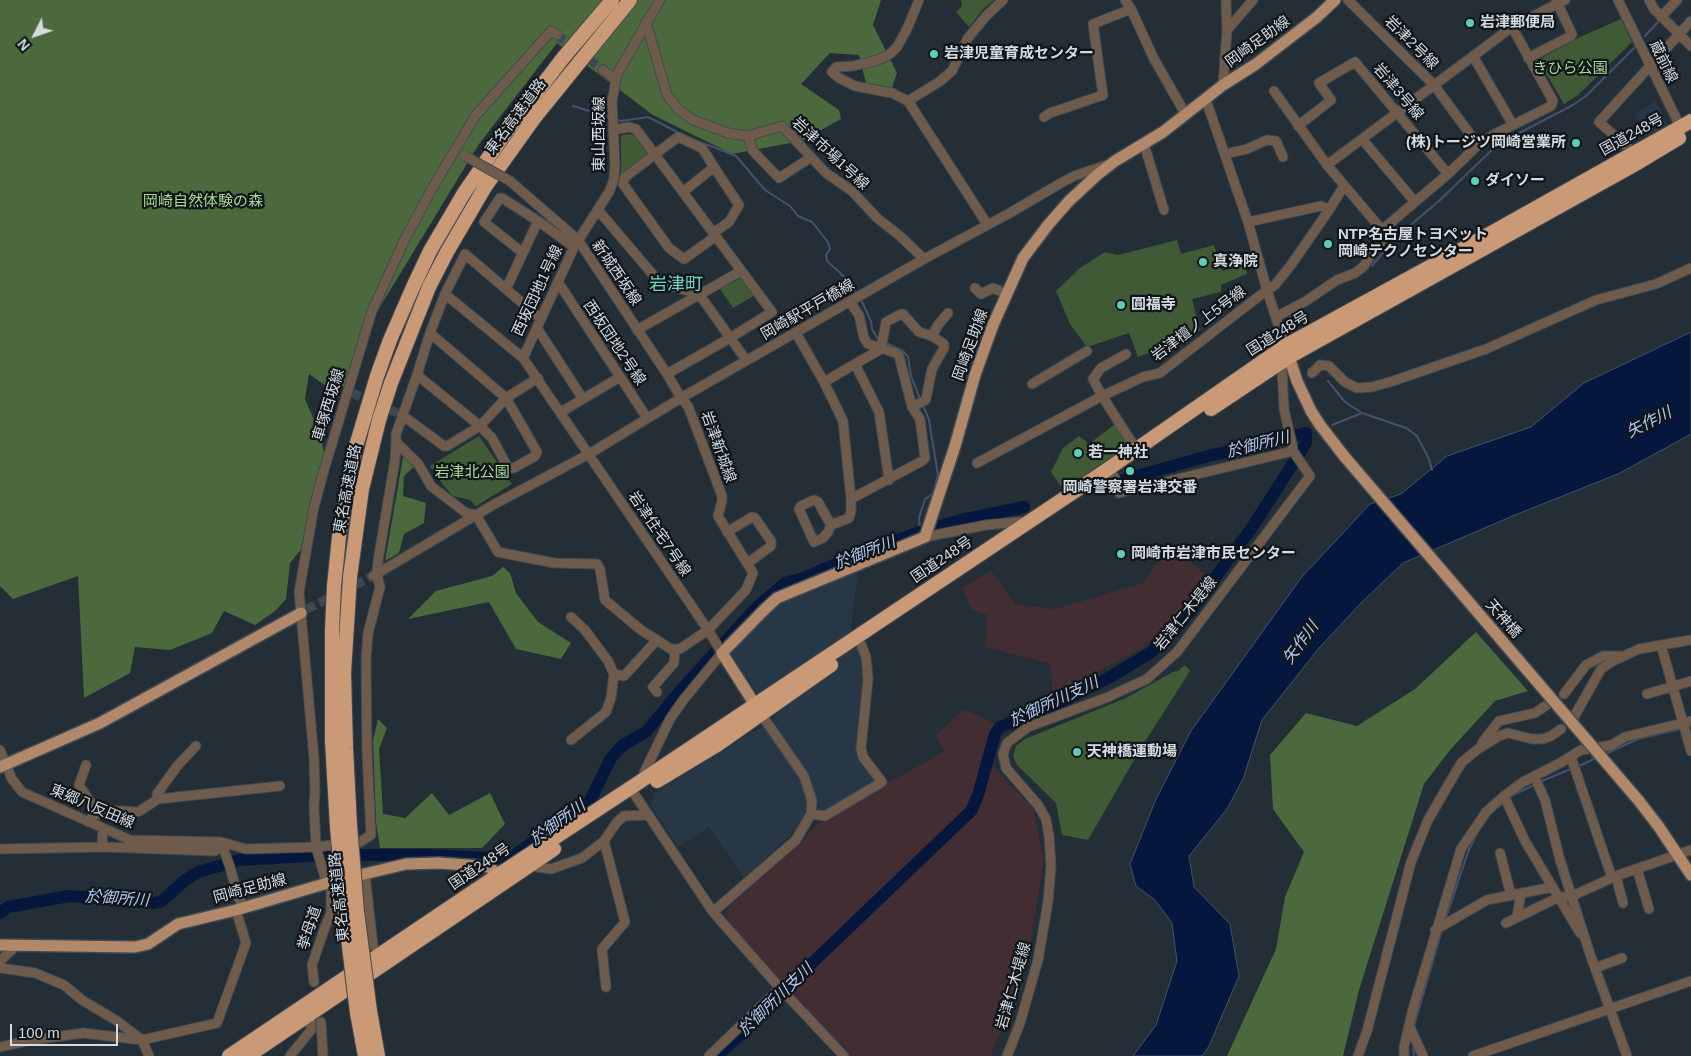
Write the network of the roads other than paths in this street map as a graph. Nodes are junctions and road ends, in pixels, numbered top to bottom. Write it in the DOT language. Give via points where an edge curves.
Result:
graph roads {
  1 [pos="612,0"];
  2 [pos="630,0"];
  3 [pos="660,0"];
  4 [pos="919,0"];
  5 [pos="1003,0"];
  6 [pos="1125,0"];
  7 [pos="1226,0"];
  8 [pos="1253,0"];
  9 [pos="1335,0"];
  10 [pos="1348,0"];
  11 [pos="1618,0"];
  12 [pos="1649,0"];
  13 [pos="1677,0"];
  14 [pos="1559,1"];
  15 [pos="1131,9"];
  16 [pos="1662,16"];
  17 [pos="646,22"];
  18 [pos="1691,22"];
  19 [pos="1512,27"];
  20 [pos="1227,30"];
  21 [pos="1679,33"];
  22 [pos="557,35"];
  23 [pos="1691,46"];
  24 [pos="1473,56"];
  25 [pos="1528,58"];
  26 [pos="1650,67"];
  27 [pos="603,70"];
  28 [pos="616,80"];
  29 [pos="1434,85"];
  30 [pos="1223,86"];
  31 [pos="1274,92"];
  32 [pos="1206,100"];
  33 [pos="908,101"];
  34 [pos="1398,112"];
  35 [pos="1186,115"];
  36 [pos="1044,117"];
  37 [pos="1514,124"];
  38 [pos="1298,126"];
  39 [pos="1687,129"];
  40 [pos="613,130"];
  41 [pos="748,136"];
  42 [pos="1362,139"];
  43 [pos="1144,144"];
  44 [pos="1478,145"];
  45 [pos="455,149"];
  46 [pos="1634,153"];
  47 [pos="1225,154"];
  48 [pos="655,155"];
  49 [pos="1283,157"];
  50 [pos="810,158"];
  51 [pos="1112,164"];
  52 [pos="1327,165"];
  53 [pos="714,167"];
  54 [pos="1448,174"];
  55 [pos="1344,186"];
  56 [pos="683,192"];
  57 [pos="1415,202"];
  58 [pos="598,210"];
  59 [pos="1164,210"];
  60 [pos="1329,210"];
  61 [pos="538,221"];
  62 [pos="1248,222"];
  63 [pos="987,224"];
  64 [pos="1388,225"];
  65 [pos="715,235"];
  66 [pos="576,243"];
  67 [pos="523,253"];
  68 [pos="924,259"];
  69 [pos="1691,268"];
  70 [pos="741,271"];
  71 [pos="558,282"];
  72 [pos="975,288"];
  73 [pos="506,290"];
  74 [pos="1267,290"];
  75 [pos="445,294"];
  76 [pos="700,294"];
  77 [pos="1007,294"];
  78 [pos="850,302"];
  79 [pos="948,313"];
  80 [pos="1276,318"];
  81 [pos="541,319"];
  82 [pos="537,328"];
  83 [pos="637,330"];
  84 [pos="430,333"];
  85 [pos="796,333"];
  86 [pos="932,336"];
  87 [pos="730,338"];
  88 [pos="881,349"];
  89 [pos="1087,351"];
  90 [pos="1287,351"];
  91 [pos="1126,354"];
  92 [pos="523,358"];
  93 [pos="746,360"];
  94 [pos="855,364"];
  95 [pos="1312,373"];
  96 [pos="668,374"];
  97 [pos="417,375"];
  98 [pos="620,377"];
  99 [pos="538,378"];
  100 [pos="824,382"];
  101 [pos="1032,384"];
  102 [pos="1102,396"];
  103 [pos="506,398"];
  104 [pos="681,398"];
  105 [pos="583,399"];
  106 [pos="912,407"];
  107 [pos="560,412"];
  108 [pos="402,415"];
  109 [pos="647,418"];
  110 [pos="480,426"];
  111 [pos="396,442"];
  112 [pos="1292,447"];
  113 [pos="1136,449"];
  114 [pos="588,454"];
  115 [pos="977,463"];
  116 [pos="1110,472"];
  117 [pos="888,480"];
  118 [pos="851,495"];
  119 [pos="476,515"];
  120 [pos="1028,521"];
  121 [pos="831,525"];
  122 [pos="727,532"];
  123 [pos="927,532"];
  124 [pos="748,563"];
  125 [pos="375,575"];
  126 [pos="304,611"];
  127 [pos="571,617"];
  128 [pos="708,630"];
  129 [pos="657,640"];
  130 [pos="1691,640"];
  131 [pos="861,644"];
  132 [pos="1662,645"];
  133 [pos="675,649"];
  134 [pos="722,654"];
  135 [pos="1623,656"];
  136 [pos="614,674"];
  137 [pos="1691,681"];
  138 [pos="1673,686"];
  139 [pos="657,692"];
  140 [pos="1564,694"];
  141 [pos="1647,694"];
  142 [pos="1547,705"];
  143 [pos="758,710"];
  144 [pos="1574,718"];
  145 [pos="1687,722"];
  146 [pos="1561,729"];
  147 [pos="571,740"];
  148 [pos="196,746"];
  149 [pos="1478,749"];
  150 [pos="0,750"];
  151 [pos="1691,751"];
  152 [pos="1571,757"];
  153 [pos="86,765"];
  154 [pos="3,766"];
  155 [pos="644,773"];
  156 [pos="1534,776"];
  157 [pos="280,786"];
  158 [pos="635,794"];
  159 [pos="1504,796"];
  160 [pos="158,799"];
  161 [pos="811,814"];
  162 [pos="649,815"];
  163 [pos="91,818"];
  164 [pos="343,826"];
  165 [pos="103,828"];
  166 [pos="604,841"];
  167 [pos="221,842"];
  168 [pos="102,847"];
  169 [pos="0,849"];
  170 [pos="317,850"];
  171 [pos="1691,850"];
  172 [pos="1500,853"];
  173 [pos="1678,854"];
  174 [pos="320,862"];
  175 [pos="538,867"];
  176 [pos="1637,869"];
  177 [pos="365,874"];
  178 [pos="1691,875"];
  179 [pos="1614,877"];
  180 [pos="501,879"];
  181 [pos="329,883"];
  182 [pos="1553,887"];
  183 [pos="1521,893"];
  184 [pos="1511,895"];
  185 [pos="1572,896"];
  186 [pos="1559,898"];
  187 [pos="1623,903"];
  188 [pos="240,908"];
  189 [pos="1649,909"];
  190 [pos="713,912"];
  191 [pos="1517,917"];
  192 [pos="1506,922"];
  193 [pos="1435,930"];
  194 [pos="0,945"];
  195 [pos="16,946"];
  196 [pos="373,946"];
  197 [pos="1590,954"];
  198 [pos="1622,958"];
  199 [pos="0,961"];
  200 [pos="0,968"];
  201 [pos="1595,968"];
  202 [pos="1691,981"];
  203 [pos="314,982"];
  204 [pos="606,987"];
  205 [pos="780,988"];
  206 [pos="1609,1008"];
  207 [pos="364,1012"];
  208 [pos="315,1018"];
  209 [pos="1409,1025"];
  210 [pos="142,1040"];
  211 [pos="0,1047"];
  212 [pos="149,1056"];
  213 [pos="229,1056"];
  214 [pos="248,1056"];
  215 [pos="290,1056"];
  216 [pos="323,1056"];
  217 [pos="365,1056"];
  218 [pos="378,1056"];
  219 [pos="708,1056"];
  220 [pos="844,1056"];
  221 [pos="1007,1056"];
  222 [pos="1358,1056"];
  223 [pos="1404,1056"];
  224 [pos="1424,1056"];
  225 [pos="1473,1056"];
  226 [pos="1627,1056"];
  1 -- 164 [label="highway, 東名高速道路" via="563,58 464,193 430,251 377,376 348,485 334,586 332,741"];
  2 -- 164 [label="highway, 東名高速道路" via="535,117 480,195 430,287 391,382 362,489 350,577 344,672"];
  3 -- 17 [label="street, 東山西坂線"];
  4 -- 33 [label="street" via="908,29 890,54 878,60 836,67 832,72 854,86 892,93"];
  5 -- 33 [label="street" via="968,38 952,71"];
  6 -- 15 [label="street"];
  7 -- 20 [label="street"];
  8 -- 20 [label="street"];
  9 -- 30 [label="main road, 岡崎足助線" via="1256,64"];
  10 -- 29 [label="street, 岩津2号線"];
  11 -- 26 [label="street, 蔵前線"];
  12 -- 16 [label="street"];
  13 -- 16 [label="street"];
  14 -- 19 [label="street"];
  14 -- 25 [label="street" via="1571,36"];
  15 -- 35 [label="street" via="1154,59"];
  15 -- 36 [label="street" via="1093,24 1103,95"];
  16 -- 21 [label="street"];
  17 -- 28 [label="street, 東山西坂線" via="616,74"];
  17 -- 41 [label="street, 岩津市場1号線" via="667,95 678,110 708,127"];
  18 -- 21 [label="street"];
  19 -- 24 [label="street"];
  19 -- 25 [label="street"];
  20 -- 30 [label="street"];
  21 -- 23 [label="street"];
  21 -- 26 [label="street"];
  22 -- 45 [label="street, 車塚西坂線" via="551,31 476,115"];
  24 -- 29 [label="street"];
  24 -- 37 [label="street"];
  25 -- 37 [label="street" via="1553,101 1551,106"];
  26 -- 39 [label="street, 蔵前線"];
  26 -- 46 [label="street" via="1599,122"];
  27 -- 28 [label="street"];
  28 -- 40 [label="street, 東山西坂線" via="612,102"];
  29 -- 34 [label="street"];
  29 -- 44 [label="street, 岩津3号線"];
  30 -- 32 [label="main road, 岡崎足助線"];
  31 -- 38 [label="street"];
  32 -- 35 [label="main road, 岡崎足助線"];
  32 -- 47 [label="street"];
  33 -- 63 [label="street"];
  34 -- 38 [label="street, 岩津3号線" via="1355,62 1319,83 1331,100"];
  34 -- 42 [label="street"];
  34 -- 54 [label="street, 岩津3号線"];
  35 -- 43 [label="main road, 岡崎足助線"];
  37 -- 44 [label="street"];
  38 -- 52 [label="street"];
  39 -- 46 [label="highway, 国道248号"];
  39 -- 90 [label="highway, 国道248号" via="1625,170"];
  40 -- 48 [label="street" via="636,129"];
  40 -- 58 [label="street, 東山西坂線" via="614,179"];
  41 -- 50 [label="street, 岩津市場1号線" via="782,126"];
  41 -- 50 [label="street" via="753,151 779,178"];
  42 -- 52 [label="street"];
  42 -- 57 [label="street"];
  43 -- 51 [label="main road, 岡崎足助線"];
  43 -- 59 [label="street"];
  44 -- 54 [label="street"];
  45 -- 66 [label="street, 新城西坂線, bridge" via="510,181"];
  45 -- 126 [label="street, 車塚西坂線" via="406,239 372,311 314,507 299,592"];
  46 -- 90 [label="highway, 国道248号"];
  47 -- 49 [label="street" via="1267,140 1276,141"];
  47 -- 62 [label="street"];
  48 -- 53 [label="street" via="678,137 702,148"];
  48 -- 56 [label="street"];
  48 -- 65 [label="street" via="625,177 623,184 669,248 684,259"];
  50 -- 68 [label="street, 岩津市場1号線" via="852,191"];
  51 -- 63 [label="street, 岡崎駅平戸橋線" via="1074,176"];
  51 -- 77 [label="main road, 岡崎足助線" via="1048,224 1023,258"];
  52 -- 55 [label="street"];
  53 -- 56 [label="street"];
  53 -- 65 [label="street" via="739,205 729,222"];
  54 -- 57 [label="street"];
  55 -- 60 [label="street, 岩津檀ノ上5号線"];
  55 -- 64 [label="street" via="1382,230"];
  56 -- 65 [label="street"];
  57 -- 64 [label="street"];
  58 -- 66 [label="street, 東山西坂線"];
  58 -- 76 [label="street" via="654,276 668,285"];
  60 -- 62 [label="street" via="1322,206"];
  60 -- 74 [label="street, 岩津檀ノ上5号線" via="1275,286"];
  61 -- 66 [label="street"];
  61 -- 67 [label="street"];
  61 -- 67 [label="street" via="500,198 484,222"];
  62 -- 74 [label="street"];
  63 -- 68 [label="street, 岡崎駅平戸橋線"];
  64 -- 80 [label="street" via="1388,230 1356,273 1337,280"];
  65 -- 70 [label="street"];
  66 -- 71 [label="street, 西坂団地1号線"];
  66 -- 83 [label="street, 新城西坂線"];
  67 -- 73 [label="street"];
  68 -- 78 [label="street, 岡崎駅平戸橋線"];
  69 -- 95 [label="street" via="1656,284 1596,300 1486,350 1372,387 1357,388 1345,382 1329,366 1320,365"];
  70 -- 76 [label="street"];
  70 -- 87 [label="street" via="772,312"];
  71 -- 81 [label="street, 西坂団地1号線"];
  71 -- 98 [label="street, 西坂団地2号線"];
  72 -- 77 [label="street" via="980,294 993,288"];
  73 -- 75 [label="street" via="465,254"];
  73 -- 81 [label="street"];
  74 -- 80 [label="street"];
  74 -- 102 [label="street, 岩津檀ノ上5号線" via="1160,373 1143,377"];
  75 -- 84 [label="street"];
  75 -- 92 [label="street"];
  76 -- 83 [label="street"];
  76 -- 87 [label="street"];
  77 -- 123 [label="main road, 岡崎足助線" via="980,359"];
  78 -- 85 [label="street, 岡崎駅平戸橋線"];
  78 -- 88 [label="street" via="859,315 864,338"];
  79 -- 86 [label="street"];
  80 -- 90 [label="street"];
  81 -- 82 [label="street, 西坂団地1号線"];
  82 -- 92 [label="street, 西坂団地1号線"];
  82 -- 105 [label="street"];
  83 -- 96 [label="street, 新城西坂線"];
  84 -- 97 [label="street"];
  84 -- 103 [label="street"];
  85 -- 93 [label="street, 岡崎駅平戸橋線"];
  85 -- 100 [label="street"];
  86 -- 88 [label="street" via="919,332 900,314 886,322"];
  86 -- 106 [label="street" via="942,342 944,348 932,369 926,399"];
  87 -- 93 [label="street"];
  87 -- 96 [label="street"];
  88 -- 94 [label="street"];
  88 -- 106 [label="street" via="898,355"];
  89 -- 101 [label="street"];
  90 -- 112 [label="street" via="1282,369 1284,409"];
  90 -- 113 [label="highway, 国道248号"];
  90 -- 116 [label="highway, 国道248号"];
  90 -- 173 [label="main road, 天神橋, bridge" via="1311,411 1344,456 1639,801"];
  91 -- 102 [label="street" via="1101,368 1093,378"];
  92 -- 99 [label="street, 西坂団地1号線"];
  93 -- 104 [label="street, 岡崎駅平戸橋線"];
  94 -- 100 [label="street"];
  94 -- 117 [label="street" via="879,412"];
  96 -- 104 [label="street, 新城西坂線"];
  97 -- 108 [label="street"];
  97 -- 110 [label="street"];
  98 -- 105 [label="street"];
  98 -- 109 [label="street, 西坂団地2号線"];
  99 -- 103 [label="street"];
  99 -- 107 [label="street, 西坂団地1号線"];
  100 -- 118 [label="street" via="845,428"];
  102 -- 113 [label="street"];
  102 -- 115 [label="street, 岩津檀ノ上5号線"];
  103 -- 110 [label="street"];
  103 -- 110 [label="street" via="536,449 536,456 508,468 492,438"];
  104 -- 109 [label="street, 岡崎駅平戸橋線"];
  104 -- 122 [label="street, 岩津新城線" via="688,406 722,496 718,516"];
  105 -- 107 [label="street"];
  106 -- 117 [label="street" via="920,419 925,458"];
  107 -- 114 [label="street, 西坂団地1号線"];
  108 -- 110 [label="street" via="444,446"];
  108 -- 111 [label="street"];
  109 -- 114 [label="street, 岡崎駅平戸橋線"];
  111 -- 119 [label="street" via="419,465 431,486 466,512"];
  111 -- 125 [label="street"];
  112 -- 116 [label="street" via="1119,493"];
  112 -- 221 [label="street, 岩津仁木堤線" via="1310,476 1177,652 1147,678 1108,697 1028,727 1007,743 1003,754 1006,768 1046,819 1051,866 1038,960"];
  113 -- 116 [label="highway, 国道248号"];
  114 -- 119 [label="street, 岡崎駅平戸橋線"];
  114 -- 128 [label="street, 岩津住宅7号線"];
  116 -- 120 [label="highway, 国道248号"];
  116 -- 131 [label="highway, 国道248号"];
  117 -- 118 [label="street" via="851,500"];
  118 -- 121 [label="street" via="849,518"];
  119 -- 125 [label="street"];
  119 -- 129 [label="street" via="498,552 554,564 597,564 605,600"];
  120 -- 123 [label="street"];
  120 -- 143 [label="highway, 国道248号"];
  122 -- 124 [label="street, 岩津新城線"];
  122 -- 124 [label="street" via="752,517 771,541 771,546"];
  123 -- 134 [label="main road" via="777,598"];
  124 -- 128 [label="street" via="753,573 746,590"];
  125 -- 170 [label="street, 東郷八反田線" via="380,587 368,633 366,660 371,836 360,842"];
  126 -- 154 [label="main road" via="100,723"];
  126 -- 170 [label="street, 車塚西坂線"];
  127 -- 136 [label="street" via="585,630"];
  128 -- 133 [label="street"];
  128 -- 134 [label="street, 岩津住宅7号線"];
  129 -- 133 [label="street"];
  129 -- 136 [label="street" via="624,676"];
  130 -- 132 [label="street"];
  131 -- 143 [label="highway, 国道248号"];
  131 -- 161 [label="street" via="868,679 861,748 863,757 882,782 825,816"];
  132 -- 135 [label="street"];
  132 -- 138 [label="street"];
  133 -- 139 [label="street" via="674,663 652,687"];
  134 -- 143 [label="main road"];
  134 -- 155 [label="street" via="670,719"];
  135 -- 140 [label="street" via="1603,656 1586,665"];
  135 -- 144 [label="street" via="1601,669"];
  136 -- 147 [label="street" via="606,712"];
  137 -- 138 [label="street"];
  138 -- 141 [label="street"];
  138 -- 145 [label="street"];
  142 -- 149 [label="street" via="1535,713 1499,721"];
  143 -- 158 [label="highway, 国道248号" via="717,745"];
  143 -- 161 [label="street" via="804,776 812,802"];
  143 -- 180 [label="highway, 国道248号"];
  145 -- 151 [label="street"];
  145 -- 152 [label="street" via="1625,737 1612,745 1581,750"];
  146 -- 149 [label="street" via="1543,739 1508,734 1499,736"];
  148 -- 160 [label="street" via="157,794"];
  149 -- 222 [label="street" via="1462,762 1454,774 1428,820 1411,862"];
  150 -- 154 [label="street, 東郷八反田線"];
  152 -- 156 [label="street"];
  152 -- 179 [label="street"];
  153 -- 163 [label="street" via="79,785 95,808"];
  154 -- 163 [label="street, 東郷八反田線" via="22,792"];
  156 -- 159 [label="street"];
  156 -- 185 [label="street" via="1545,800"];
  157 -- 160 [label="street"];
  158 -- 162 [label="street"];
  158 -- 180 [label="highway, 国道248号"];
  159 -- 182 [label="street" via="1525,841"];
  159 -- 193 [label="street" via="1478,822 1462,849"];
  160 -- 163 [label="street" via="138,812 107,810"];
  161 -- 190 [label="street" via="796,840"];
  162 -- 166 [label="street" via="624,816"];
  162 -- 190 [label="street"];
  163 -- 165 [label="street, 東郷八反田線"];
  164 -- 207 [label="highway, 東名高速道路, bridge" via="357,912"];
  165 -- 167 [label="street, 東郷八反田線" via="130,840"];
  165 -- 168 [label="street"];
  166 -- 175 [label="street" via="568,864 551,869"];
  166 -- 204 [label="street" via="624,922 602,949"];
  167 -- 168 [label="street" via="215,851"];
  167 -- 170 [label="street, 東郷八反田線" via="246,849"];
  167 -- 188 [label="street"];
  168 -- 169 [label="street"];
  170 -- 174 [label="street, 車塚西坂線"];
  171 -- 173 [label="street"];
  172 -- 184 [label="street"];
  173 -- 176 [label="street"];
  173 -- 178 [label="main road, 天神橋"];
  174 -- 181 [label="street, 挙母道"];
  176 -- 179 [label="street"];
  176 -- 189 [label="street"];
  177 -- 180 [label="main road, 岡崎足助線" via="406,864 439,863 487,866"];
  177 -- 181 [label="main road, 岡崎足助線"];
  177 -- 196 [label="street"];
  179 -- 185 [label="street"];
  179 -- 187 [label="street"];
  180 -- 208 [label="highway, 国道248号"];
  180 -- 213 [label="highway, 国道248号"];
  181 -- 188 [label="main road, 岡崎足助線"];
  181 -- 203 [label="street, 挙母道" via="331,913 312,965"];
  182 -- 183 [label="street"];
  182 -- 186 [label="street"];
  183 -- 184 [label="street"];
  183 -- 191 [label="street"];
  184 -- 193 [label="street" via="1487,900"];
  185 -- 186 [label="street"];
  185 -- 197 [label="street"];
  186 -- 191 [label="street"];
  186 -- 197 [label="street"];
  188 -- 195 [label="main road, 岡崎足助線" via="178,924 148,944 135,947"];
  188 -- 210 [label="street" via="246,942 217,1023"];
  190 -- 205 [label="street"];
  191 -- 192 [label="street"];
  193 -- 209 [label="street"];
  194 -- 195 [label="main road, 岡崎足助線"];
  195 -- 199 [label="street"];
  197 -- 201 [label="street"];
  198 -- 201 [label="street"];
  200 -- 210 [label="street" via="36,973 64,985"];
  201 -- 206 [label="street"];
  202 -- 206 [label="street"];
  205 -- 219 [label="street"];
  205 -- 220 [label="street"];
  206 -- 225 [label="street"];
  206 -- 226 [label="street"];
  207 -- 217 [label="highway, 東名高速道路"];
  207 -- 218 [label="highway, 東名高速道路"];
  208 -- 214 [label="highway, 国道248号"];
  208 -- 215 [label="street" via="311,1030"];
  208 -- 216 [label="street"];
  209 -- 223 [label="street"];
  209 -- 224 [label="street"];
  210 -- 211 [label="street" via="83,1033"];
  210 -- 212 [label="street"];
}
